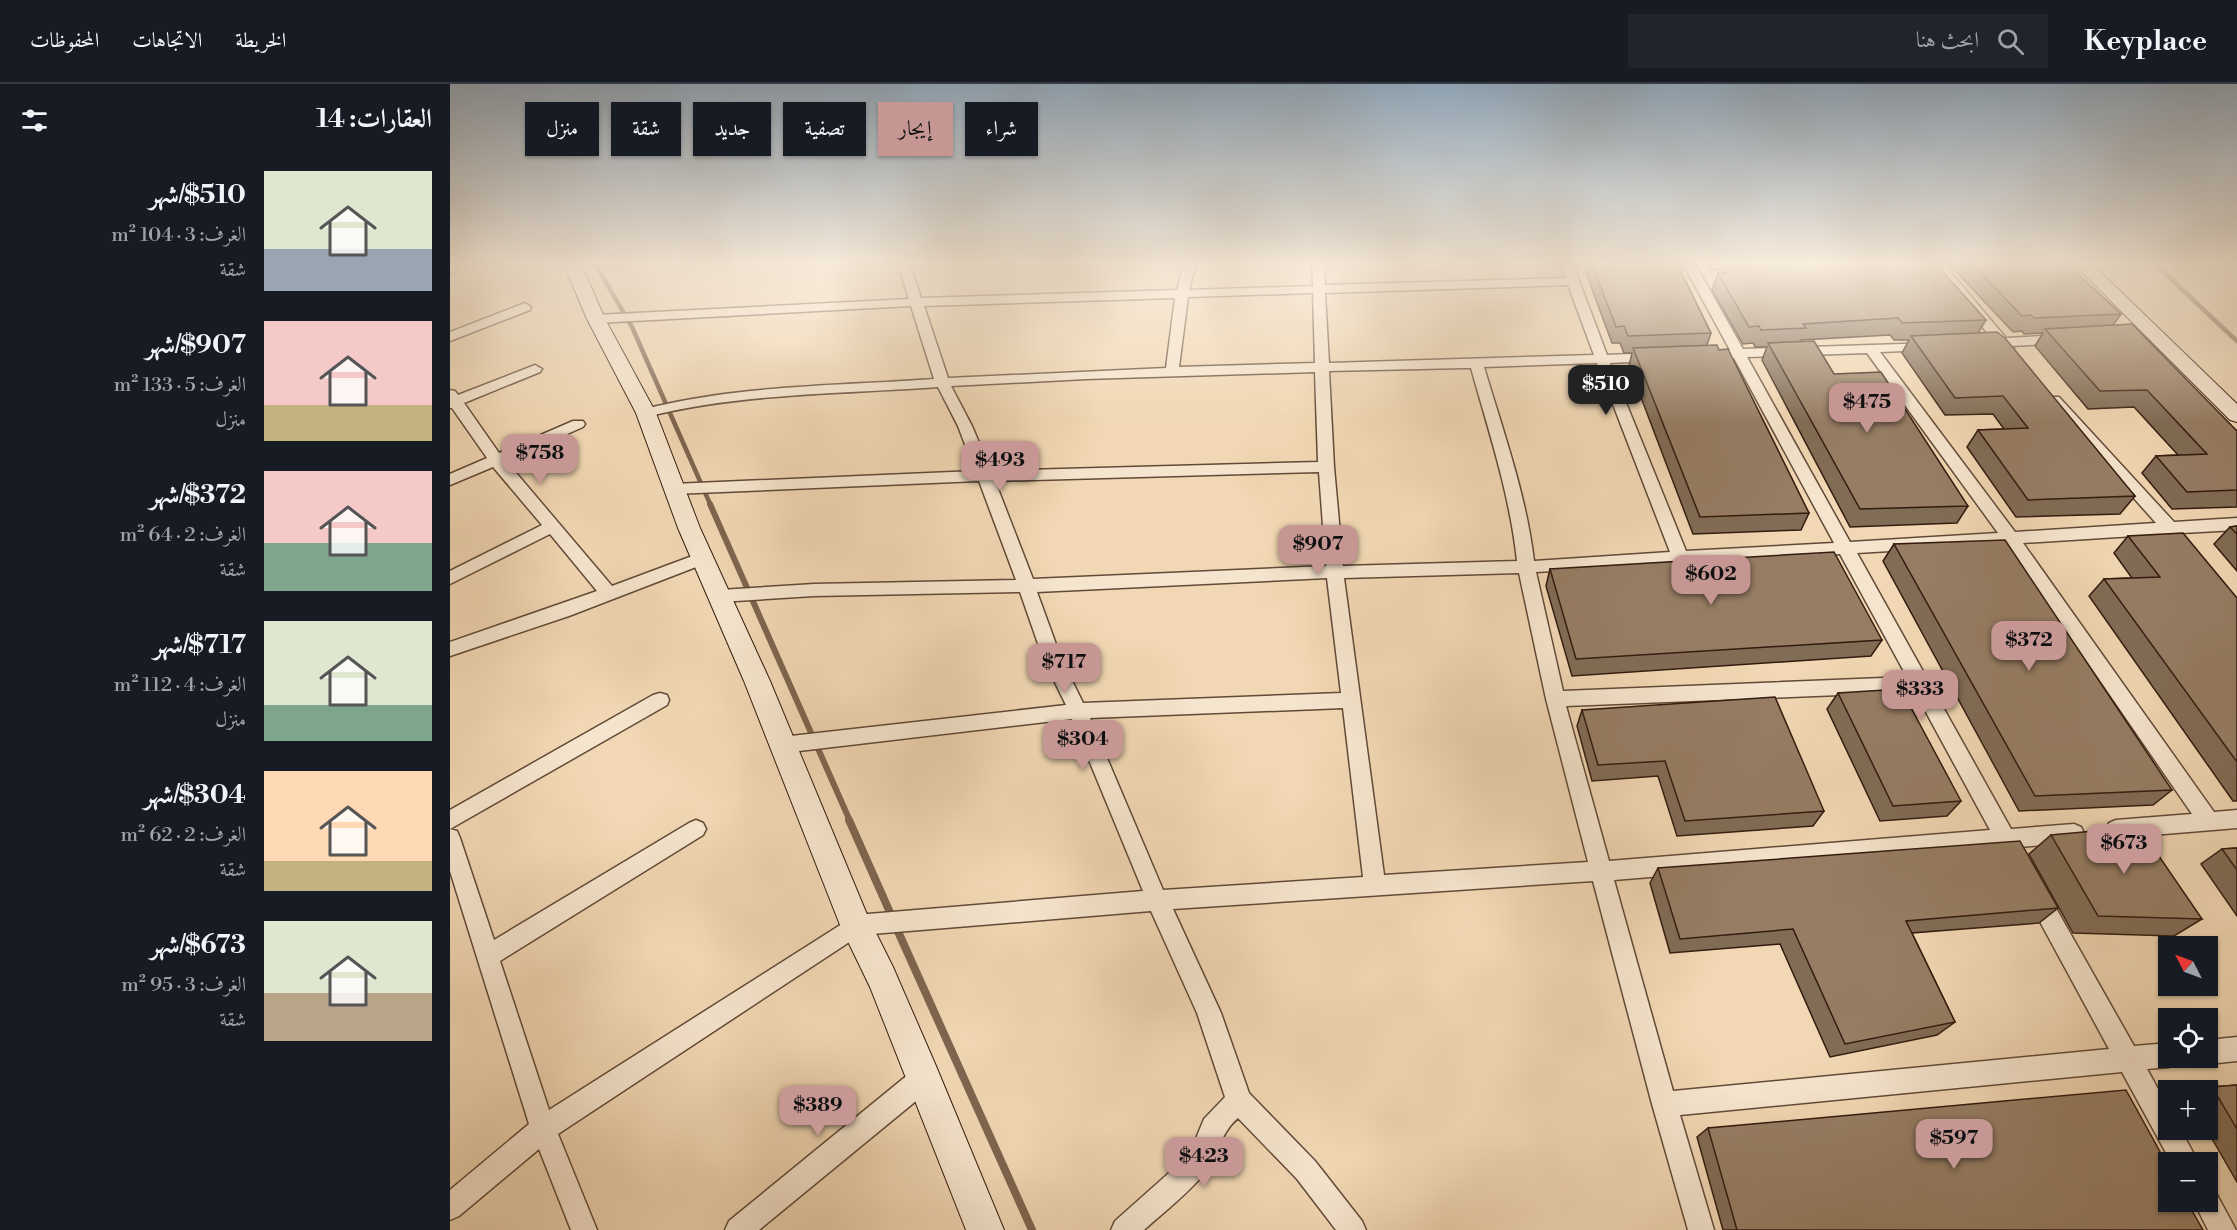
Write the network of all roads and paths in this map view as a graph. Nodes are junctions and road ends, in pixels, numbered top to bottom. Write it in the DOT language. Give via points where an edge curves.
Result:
graph roads {
  1 [pos="504,315"];
  2 [pos="595,315"];
  3 [pos="662,315"];
  4 [pos="920,315"];
  5 [pos="1179,315"];
  6 [pos="1320,315"];
  7 [pos="1586,315"];
  8 [pos="1719,315"];
  9 [pos="1979,315"];
  10 [pos="2134,315"];
  11 [pos="596,319"];
  12 [pos="2152,333"];
  13 [pos="2129,334"];
  14 [pos="450,337"];
  15 [pos="2071,338"];
  16 [pos="2002,342"];
  17 [pos="1966,344"];
  18 [pos="1942,345"];
  19 [pos="1870,349"];
  20 [pos="1738,353"];
  21 [pos="1693,355"];
  22 [pos="1670,356"];
  23 [pos="1602,360"];
  24 [pos="2018,360"];
  25 [pos="1477,365"];
  26 [pos="1321,368"];
  27 [pos="535,369"];
  28 [pos="1172,371"];
  29 [pos="942,382"];
  30 [pos="2042,386"];
  31 [pos="452,400"];
  32 [pos="646,413"];
  33 [pos="2237,416"];
  34 [pos="578,424"];
  35 [pos="496,460"];
  36 [pos="1326,467"];
  37 [pos="983,476"];
  38 [pos="450,480"];
  39 [pos="673,489"];
  40 [pos="2237,524"];
  41 [pos="554,526"];
  42 [pos="2170,528"];
  43 [pos="2011,538"];
  44 [pos="2185,546"];
  45 [pos="1846,548"];
  46 [pos="1680,556"];
  47 [pos="703,558"];
  48 [pos="1526,567"];
  49 [pos="1335,572"];
  50 [pos="450,578"];
  51 [pos="1025,586"];
  52 [pos="609,594"];
  53 [pos="720,596"];
  54 [pos="450,649"];
  55 [pos="1921,684"];
  56 [pos="1556,699"];
  57 [pos="660,700"];
  58 [pos="1351,700"];
  59 [pos="1078,711"];
  60 [pos="782,745"];
  61 [pos="2237,819"];
  62 [pos="450,820"];
  63 [pos="2209,821"];
  64 [pos="696,829"];
  65 [pos="450,838"];
  66 [pos="2006,839"];
  67 [pos="2018,860"];
  68 [pos="1601,871"];
  69 [pos="2029,881"];
  70 [pos="1375,885"];
  71 [pos="1157,900"];
  72 [pos="856,925"];
  73 [pos="489,956"];
  74 [pos="2237,1049"];
  75 [pos="2218,1051"];
  76 [pos="2158,1056"];
  77 [pos="2127,1059"];
  78 [pos="924,1078"];
  79 [pos="1239,1101"];
  80 [pos="1664,1104"];
  81 [pos="543,1129"];
  82 [pos="2179,1152"];
  83 [pos="450,1207"];
  84 [pos="2213,1212"];
  85 [pos="584,1230"];
  86 [pos="738,1230"];
  87 [pos="985,1230"];
  88 [pos="1124,1230"];
  89 [pos="1353,1230"];
  90 [pos="1701,1230"];
  91 [pos="2223,1230"];
  1 -- 14 [label="street"];
  2 -- 11 [label="street"];
  3 -- 11 [label="street"];
  4 -- 29 [label="street"];
  5 -- 28 [label="street"];
  6 -- 26 [label="street"];
  7 -- 23 [label="street"];
  8 -- 20 [label="street"];
  9 -- 16 [label="street"];
  10 -- 12 [label="street"];
  11 -- 32 [label="street"];
  12 -- 13 [label="street"];
  12 -- 33 [label="street"];
  15 -- 16 [label="street"];
  16 -- 17 [label="street"];
  16 -- 24 [label="street"];
  18 -- 19 [label="street"];
  19 -- 20 [label="street"];
  19 -- 43 [label="street"];
  20 -- 21 [label="street"];
  20 -- 45 [label="street"];
  22 -- 23 [label="street"];
  23 -- 25 [label="street"];
  23 -- 46 [label="street"];
  25 -- 26 [label="street"];
  25 -- 48 [label="street" via="1512,487"];
  26 -- 28 [label="street"];
  26 -- 36 [label="street"];
  27 -- 31 [label="street"];
  28 -- 29 [label="street"];
  29 -- 32 [label="street" via="729,398"];
  29 -- 37 [label="street" via="965,426"];
  30 -- 42 [label="street"];
  31 -- 35 [label="street"];
  32 -- 39 [label="street"];
  34 -- 35 [label="street"];
  35 -- 38 [label="street"];
  35 -- 41 [label="street"];
  36 -- 37 [label="street"];
  36 -- 49 [label="street"];
  37 -- 39 [label="street"];
  37 -- 51 [label="street"];
  39 -- 47 [label="street"];
  40 -- 42 [label="street"];
  41 -- 50 [label="street"];
  41 -- 52 [label="street"];
  42 -- 43 [label="street"];
  42 -- 44 [label="street"];
  43 -- 45 [label="street"];
  43 -- 63 [label="street"];
  45 -- 46 [label="street"];
  45 -- 55 [label="street"];
  46 -- 48 [label="street"];
  47 -- 52 [label="street"];
  47 -- 53 [label="street"];
  48 -- 49 [label="street"];
  48 -- 56 [label="street"];
  49 -- 51 [label="street"];
  49 -- 58 [label="street"];
  51 -- 53 [label="street"];
  51 -- 59 [label="street" via="1052,658"];
  52 -- 54 [label="street"];
  53 -- 60 [label="street"];
  55 -- 56 [label="street"];
  55 -- 66 [label="street"];
  56 -- 68 [label="street"];
  57 -- 62 [label="street"];
  58 -- 59 [label="street"];
  58 -- 70 [label="street"];
  59 -- 60 [label="street"];
  59 -- 71 [label="street"];
  60 -- 72 [label="street"];
  61 -- 63 [label="street"];
  63 -- 66 [label="street"];
  64 -- 73 [label="street"];
  65 -- 73 [label="street"];
  66 -- 67 [label="street"];
  66 -- 68 [label="street"];
  68 -- 70 [label="street"];
  68 -- 80 [label="street"];
  69 -- 77 [label="street"];
  70 -- 71 [label="street"];
  71 -- 72 [label="street"];
  71 -- 79 [label="street" via="1209,1013"];
  72 -- 78 [label="street"];
  72 -- 81 [label="street"];
  73 -- 81 [label="street"];
  74 -- 75 [label="street"];
  76 -- 77 [label="street"];
  77 -- 80 [label="street"];
  77 -- 82 [label="street"];
  78 -- 86 [label="street"];
  78 -- 87 [label="street"];
  79 -- 88 [label="street" via="1213,1128 1201,1157 1188,1173"];
  79 -- 89 [label="street" via="1306,1170"];
  80 -- 90 [label="street"];
  81 -- 83 [label="street"];
  81 -- 85 [label="street"];
  84 -- 91 [label="street"];
}
